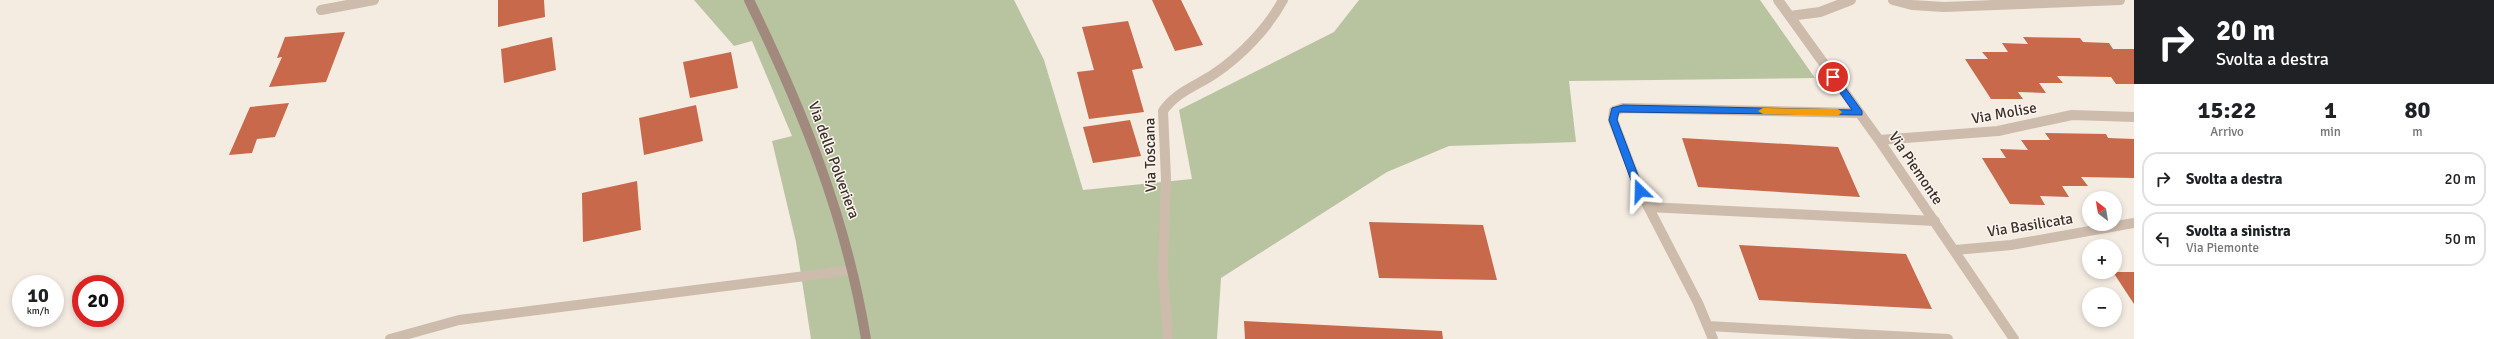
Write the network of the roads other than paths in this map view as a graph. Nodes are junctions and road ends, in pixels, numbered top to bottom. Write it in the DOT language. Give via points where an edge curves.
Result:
graph roads {
  1 [pos="374,0"];
  2 [pos="749,0"];
  3 [pos="1283,0"];
  4 [pos="1778,0"];
  5 [pos="1851,0"];
  6 [pos="1893,0"];
  7 [pos="2120,0"];
  8 [pos="321,10"];
  9 [pos="1790,16"];
  10 [pos="1859,113"];
  11 [pos="2134,117"];
  12 [pos="1879,140"];
  13 [pos="1648,207"];
  14 [pos="1935,221"];
  15 [pos="2134,223"];
  16 [pos="1954,250"];
  17 [pos="853,270"];
  18 [pos="1708,326"];
  19 [pos="390,339"];
  20 [pos="866,339"];
  21 [pos="1168,339"];
  22 [pos="1713,339"];
  23 [pos="1948,339"];
  24 [pos="2014,339"];
  1 -- 8 [label="street"];
  2 -- 17 [label="main road, Via della Polveriera" via="802,113 843,229"];
  3 -- 21 [label="street, Via Toscana" via="1269,20 1225,65 1176,95 1163,112 1166,179 1162,272"];
  4 -- 9 [label="street, Via Piemonte"];
  5 -- 9 [label="street" via="1820,12"];
  6 -- 7 [label="street" via="1912,5 1939,7"];
  9 -- 10 [label="street, Via Piemonte"];
  10 -- 12 [label="street, Via Piemonte"];
  10 -- 13 [label="street" via="1617,109 1613,114 1613,120 1634,179"];
  11 -- 12 [label="street, Via Molise" via="2072,115 1998,131"];
  12 -- 14 [label="street, Via Piemonte"];
  13 -- 14 [label="street"];
  13 -- 18 [label="street"];
  14 -- 16 [label="street, Via Piemonte"];
  15 -- 16 [label="street, Via Basilicata" via="2011,245"];
  16 -- 24 [label="street, Via Piemonte"];
  17 -- 19 [label="street" via="459,320"];
  17 -- 20 [label="main road, Via della Polveriera"];
  18 -- 22 [label="street"];
  18 -- 23 [label="street"];
}
